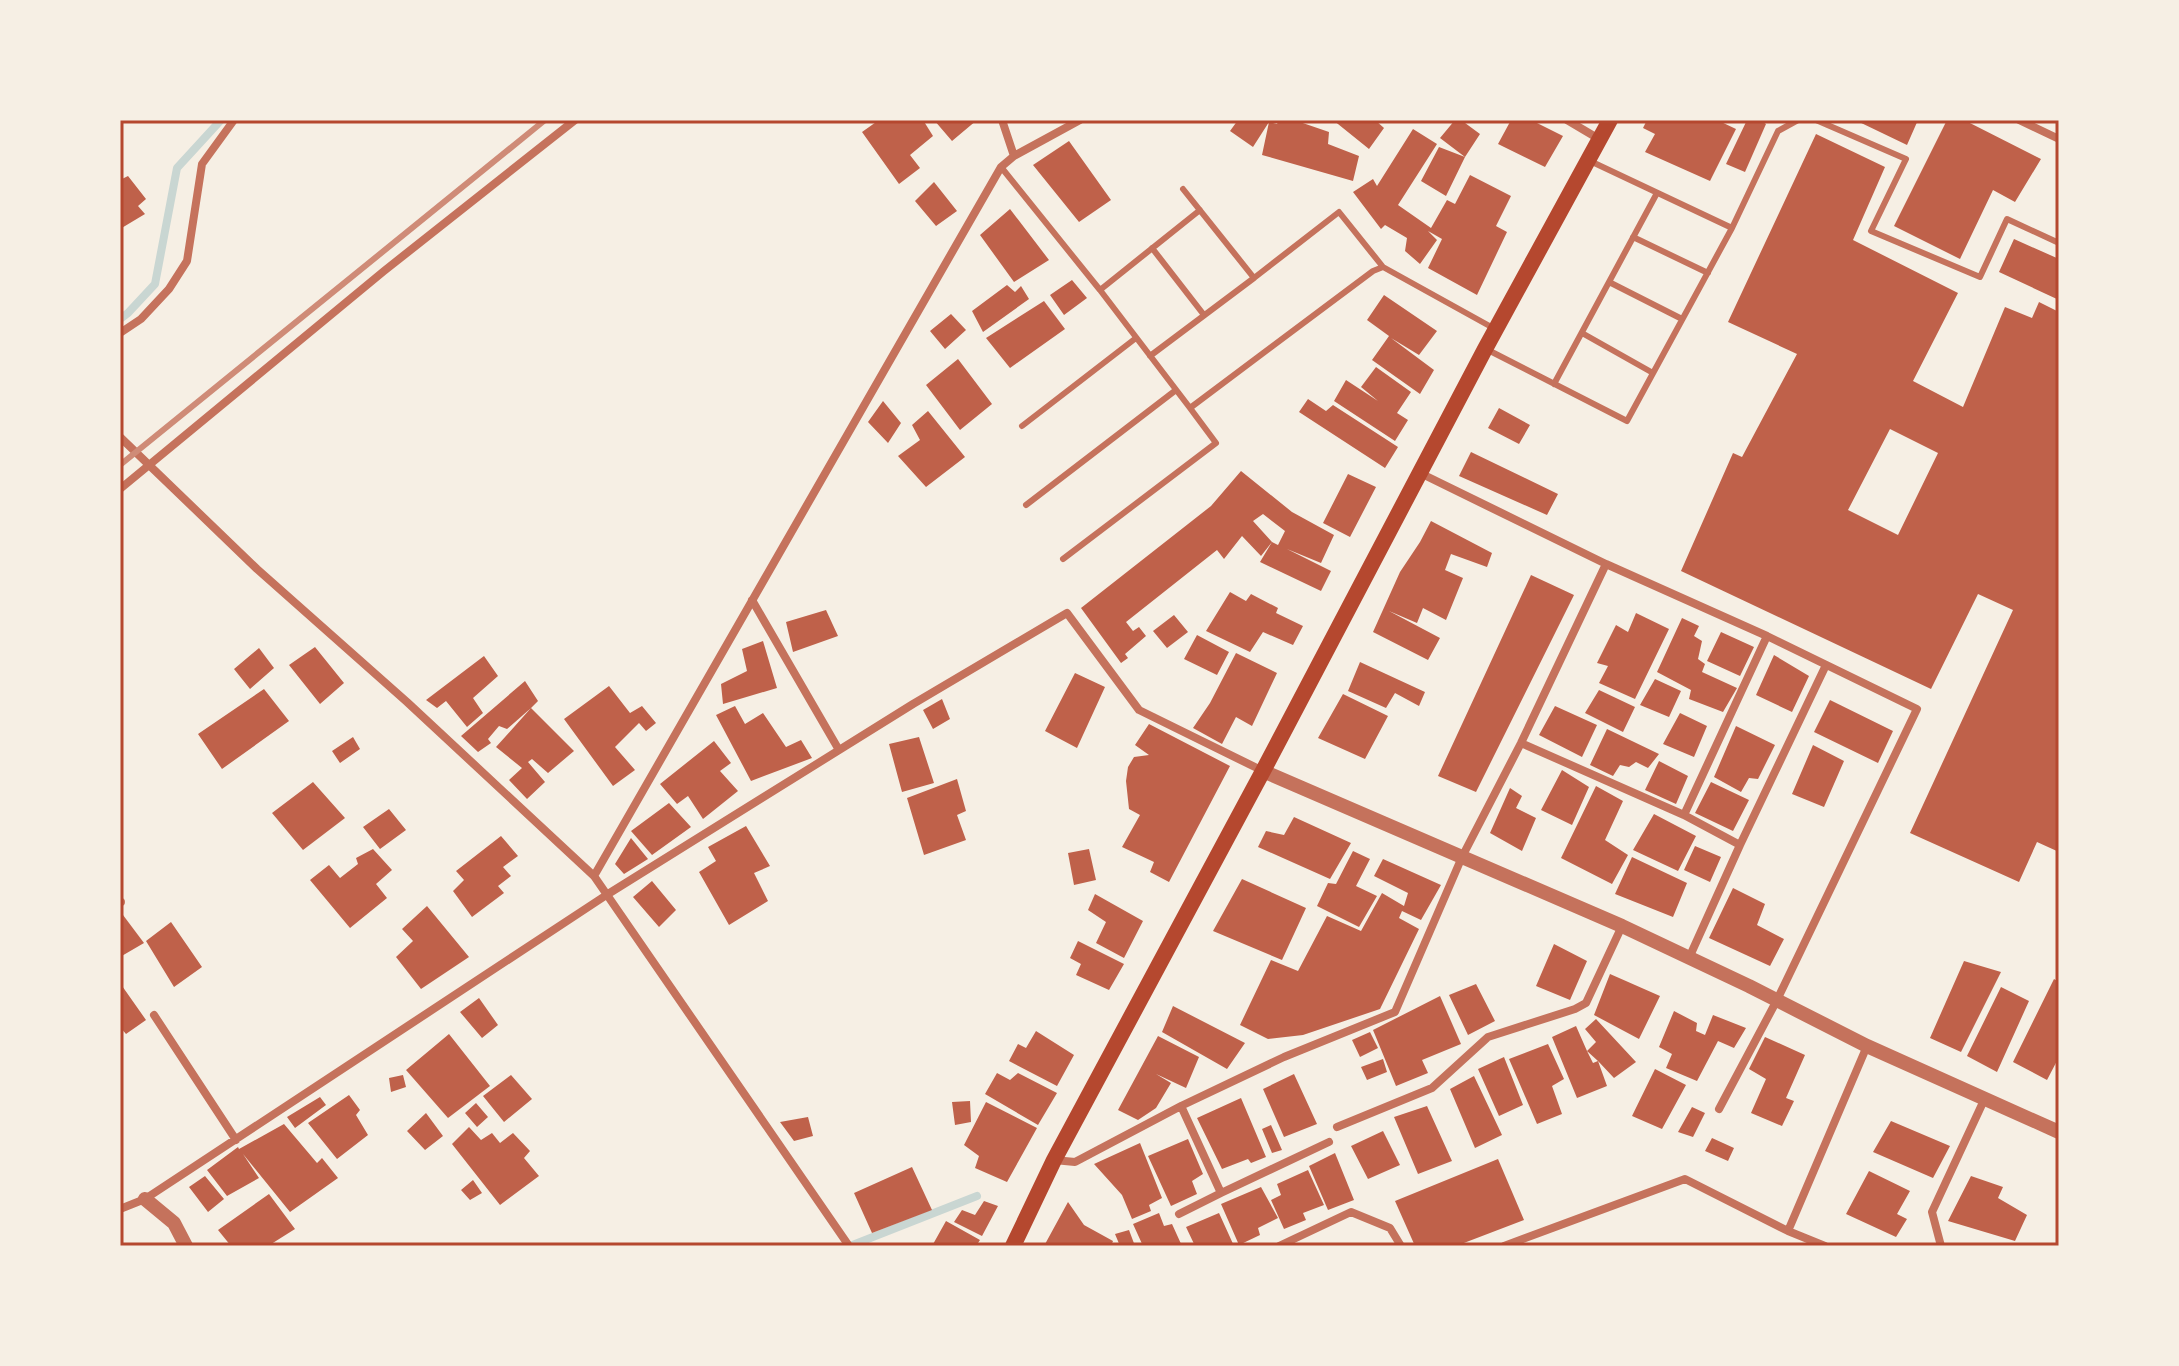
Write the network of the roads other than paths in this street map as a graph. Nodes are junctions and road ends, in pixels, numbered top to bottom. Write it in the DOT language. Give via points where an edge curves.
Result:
graph roads {
  1 [pos="234,120"];
  2 [pos="575,120"];
  3 [pos="1002,120"];
  4 [pos="1080,120"];
  5 [pos="1567,120"];
  6 [pos="1610,120"];
  7 [pos="1798,120"];
  8 [pos="1816,120"];
  9 [pos="2019,120"];
  10 [pos="1600,139"];
  11 [pos="2059,139"];
  12 [pos="1014,156"];
  13 [pos="1588,161"];
  14 [pos="1001,167"];
  15 [pos="1183,189"];
  16 [pos="1657,193"];
  17 [pos="1200,210"];
  18 [pos="1732,228"];
  19 [pos="1633,237"];
  20 [pos="2059,243"];
  21 [pos="1152,248"];
  22 [pos="1383,267"];
  23 [pos="1708,273"];
  24 [pos="1254,278"];
  25 [pos="1609,282"];
  26 [pos="1100,290"];
  27 [pos="1204,315"];
  28 [pos="1682,319"];
  29 [pos="1495,329"];
  30 [pos="120,333"];
  31 [pos="1582,333"];
  32 [pos="1136,338"];
  33 [pos="1485,349"];
  34 [pos="1150,356"];
  35 [pos="1653,373"];
  36 [pos="1554,384"];
  37 [pos="1176,390"];
  38 [pos="1190,408"];
  39 [pos="1022,426"];
  40 [pos="120,437"];
  41 [pos="148,465"];
  42 [pos="1419,473"];
  43 [pos="120,489"];
  44 [pos="1026,505"];
  45 [pos="1063,559"];
  46 [pos="1606,564"];
  47 [pos="752,600"];
  48 [pos="1767,636"];
  49 [pos="1826,665"];
  50 [pos="1521,743"];
  51 [pos="839,750"];
  52 [pos="1263,771"];
  53 [pos="1684,815"];
  54 [pos="1740,845"];
  55 [pos="1462,857"];
  56 [pos="594,876"];
  57 [pos="608,894"];
  58 [pos="1622,926"];
  59 [pos="1689,958"];
  60 [pos="1777,1000"];
  61 [pos="154,1015"];
  62 [pos="1867,1046"];
  63 [pos="1985,1098"];
  64 [pos="1181,1106"];
  65 [pos="1719,1109"];
  66 [pos="1337,1127"];
  67 [pos="2059,1132"];
  68 [pos="236,1140"];
  69 [pos="1329,1142"];
  70 [pos="1054,1160"];
  71 [pos="1221,1193"];
  72 [pos="145,1199"];
  73 [pos="120,1209"];
  74 [pos="1179,1214"];
  75 [pos="1788,1231"];
  76 [pos="1516,1244"];
  77 [pos="186,1246"];
  78 [pos="849,1246"];
  79 [pos="1013,1246"];
  80 [pos="1279,1246"];
  81 [pos="1401,1246"];
  82 [pos="1504,1246"];
  83 [pos="1825,1246"];
  84 [pos="1941,1246"];
  1 -- 30 [label="street" via="202,164 187,261 169,289"];
  2 -- 41 [label="street"];
  3 -- 12 [label="street"];
  4 -- 12 [label="street"];
  5 -- 10 [label="street"];
  6 -- 10 [label="main road"];
  7 -- 18 [label="lane" via="1778,131"];
  8 -- 20 [label="lane" via="1906,159 1871,231 1980,277 2007,219"];
  9 -- 11 [label="street"];
  10 -- 13 [label="main road"];
  12 -- 14 [label="street"];
  13 -- 16 [label="lane"];
  13 -- 29 [label="main road"];
  14 -- 26 [label="lane"];
  14 -- 47 [label="street"];
  15 -- 17 [label="lane"];
  16 -- 18 [label="lane"];
  16 -- 19 [label="lane"];
  17 -- 21 [label="lane"];
  17 -- 24 [label="lane"];
  18 -- 23 [label="lane"];
  19 -- 23 [label="lane"];
  19 -- 25 [label="lane"];
  21 -- 26 [label="lane"];
  21 -- 27 [label="lane"];
  22 -- 24 [label="lane" via="1339,212"];
  22 -- 29 [label="lane"];
  22 -- 38 [label="lane"];
  23 -- 28 [label="lane"];
  24 -- 27 [label="lane"];
  25 -- 28 [label="lane"];
  25 -- 31 [label="lane"];
  26 -- 32 [label="lane"];
  27 -- 34 [label="lane"];
  28 -- 35 [label="lane"];
  29 -- 33 [label="main road"];
  31 -- 35 [label="lane"];
  31 -- 36 [label="lane"];
  32 -- 34 [label="lane"];
  32 -- 39 [label="lane"];
  33 -- 36 [label="lane"];
  33 -- 42 [label="main road"];
  34 -- 37 [label="lane"];
  35 -- 36 [label="lane" via="1627,421"];
  37 -- 38 [label="lane"];
  37 -- 44 [label="lane"];
  38 -- 45 [label="lane" via="1216,443"];
  40 -- 41 [label="street"];
  41 -- 43 [label="street"];
  41 -- 56 [label="street"];
  42 -- 46 [label="street"];
  42 -- 52 [label="main road"];
  46 -- 48 [label="street"];
  46 -- 50 [label="street"];
  47 -- 51 [label="street"];
  47 -- 56 [label="street"];
  48 -- 49 [label="street"];
  48 -- 53 [label="street"];
  49 -- 54 [label="street"];
  49 -- 60 [label="street" via="1917,709"];
  50 -- 53 [label="street"];
  50 -- 55 [label="street"];
  51 -- 52 [label="street" via="1067,613 1139,710"];
  51 -- 57 [label="street"];
  52 -- 55 [label="street"];
  52 -- 70 [label="main road"];
  53 -- 54 [label="street"];
  54 -- 59 [label="street"];
  55 -- 58 [label="street"];
  55 -- 64 [label="street" via="1395,1012"];
  56 -- 57 [label="street"];
  57 -- 68 [label="street"];
  57 -- 78 [label="street"];
  58 -- 59 [label="street"];
  58 -- 66 [label="street" via="1586,1003 1488,1037 1432,1088"];
  59 -- 60 [label="street"];
  60 -- 62 [label="street"];
  60 -- 65 [label="street"];
  61 -- 68 [label="street"];
  62 -- 63 [label="street"];
  62 -- 75 [label="street"];
  63 -- 67 [label="street"];
  63 -- 84 [label="street" via="1932,1212"];
  64 -- 70 [label="street" via="1075,1162"];
  64 -- 71 [label="street"];
  68 -- 72 [label="street"];
  69 -- 71 [label="street"];
  70 -- 79 [label="main road"];
  71 -- 74 [label="street"];
  72 -- 73 [label="street"];
  72 -- 77 [label="street" via="174,1223"];
  75 -- 76 [label="street" via="1685,1179"];
  75 -- 83 [label="street"];
  76 -- 82 [label="street"];
  80 -- 81 [label="street" via="1351,1212 1390,1228"];
}
